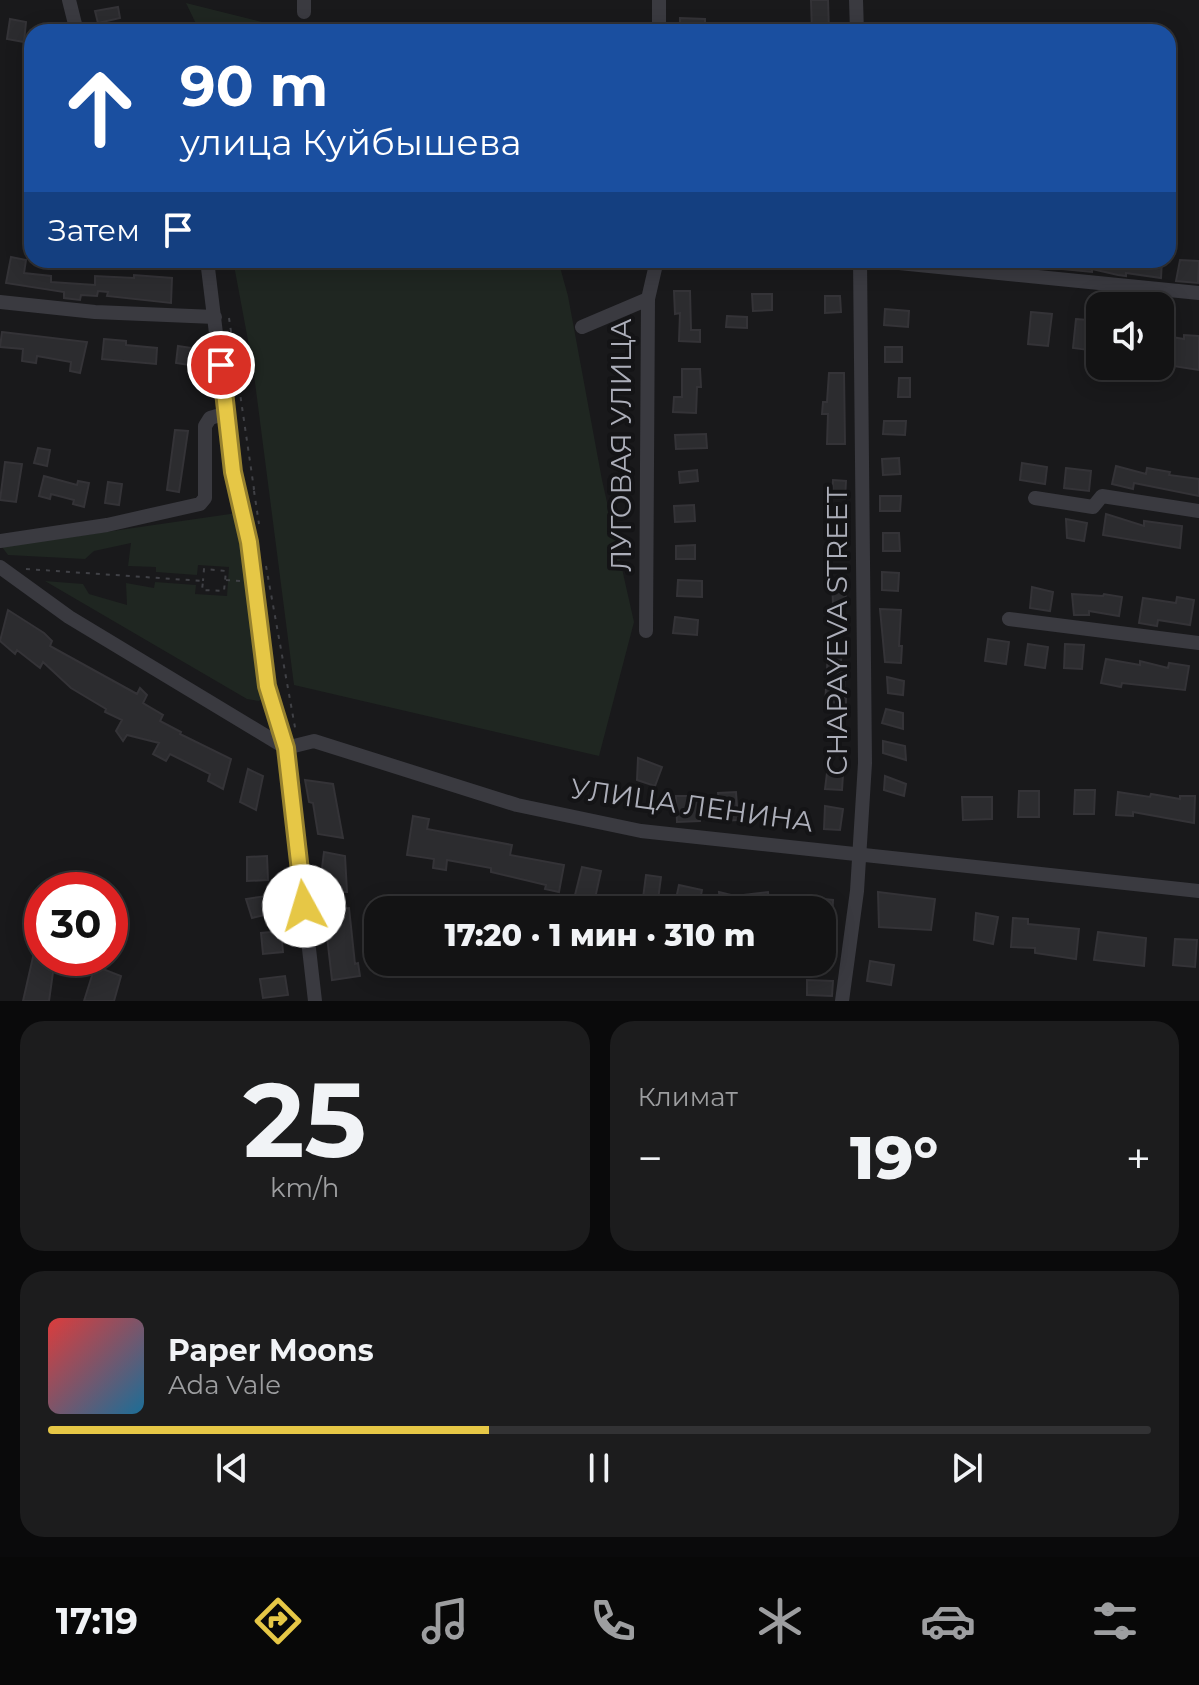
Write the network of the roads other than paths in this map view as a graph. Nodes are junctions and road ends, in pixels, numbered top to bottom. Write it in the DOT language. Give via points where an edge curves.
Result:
graph roads {
  1 [pos="67,0"];
  2 [pos="659,0"];
  3 [pos="856,0"];
  4 [pos="74,24"];
  5 [pos="659,24"];
  6 [pos="857,24"];
  7 [pos="208,268"];
  8 [pos="655,268"];
  9 [pos="860,268"];
  10 [pos="949,268"];
  11 [pos="1199,293"];
  12 [pos="648,299"];
  13 [pos="0,302"];
  14 [pos="215,317"];
  15 [pos="582,327"];
  16 [pos="227,413"];
  17 [pos="1035,498"];
  18 [pos="1199,511"];
  19 [pos="0,541"];
  20 [pos="1,567"];
  21 [pos="1009,619"];
  22 [pos="646,631"];
  23 [pos="1199,643"];
  24 [pos="292,746"];
  25 [pos="860,853"];
  26 [pos="1199,891"];
  27 [pos="315,1001"];
  28 [pos="842,1001"];
  1 -- 4 [label="street"];
  2 -- 5 [label="street"];
  3 -- 6 [label="street"];
  7 -- 14 [label="street"];
  8 -- 12 [label="street, ЛУГОВАЯ УЛИЦА"];
  9 -- 25 [label="street, CHAPAYEVA STREET" via="865,763"];
  10 -- 11 [label="street"];
  12 -- 15 [label="street"];
  12 -- 22 [label="street, ЛУГОВАЯ УЛИЦА"];
  13 -- 14 [label="street"];
  14 -- 16 [label="street"];
  16 -- 19 [label="street" via="210,418 205,426 205,498 200,504"];
  16 -- 24 [label="street" via="267,686"];
  17 -- 18 [label="street" via="1093,507 1102,496"];
  20 -- 24 [label="street, УЛИЦА ЛЕНИНА" via="69,617"];
  21 -- 23 [label="street"];
  24 -- 25 [label="street, УЛИЦА ЛЕНИНА" via="314,741 517,805 641,831"];
  24 -- 27 [label="street"];
  25 -- 26 [label="street, УЛИЦА ЛЕНИНА"];
  25 -- 28 [label="street, CHAPAYEVA STREET"];
}
